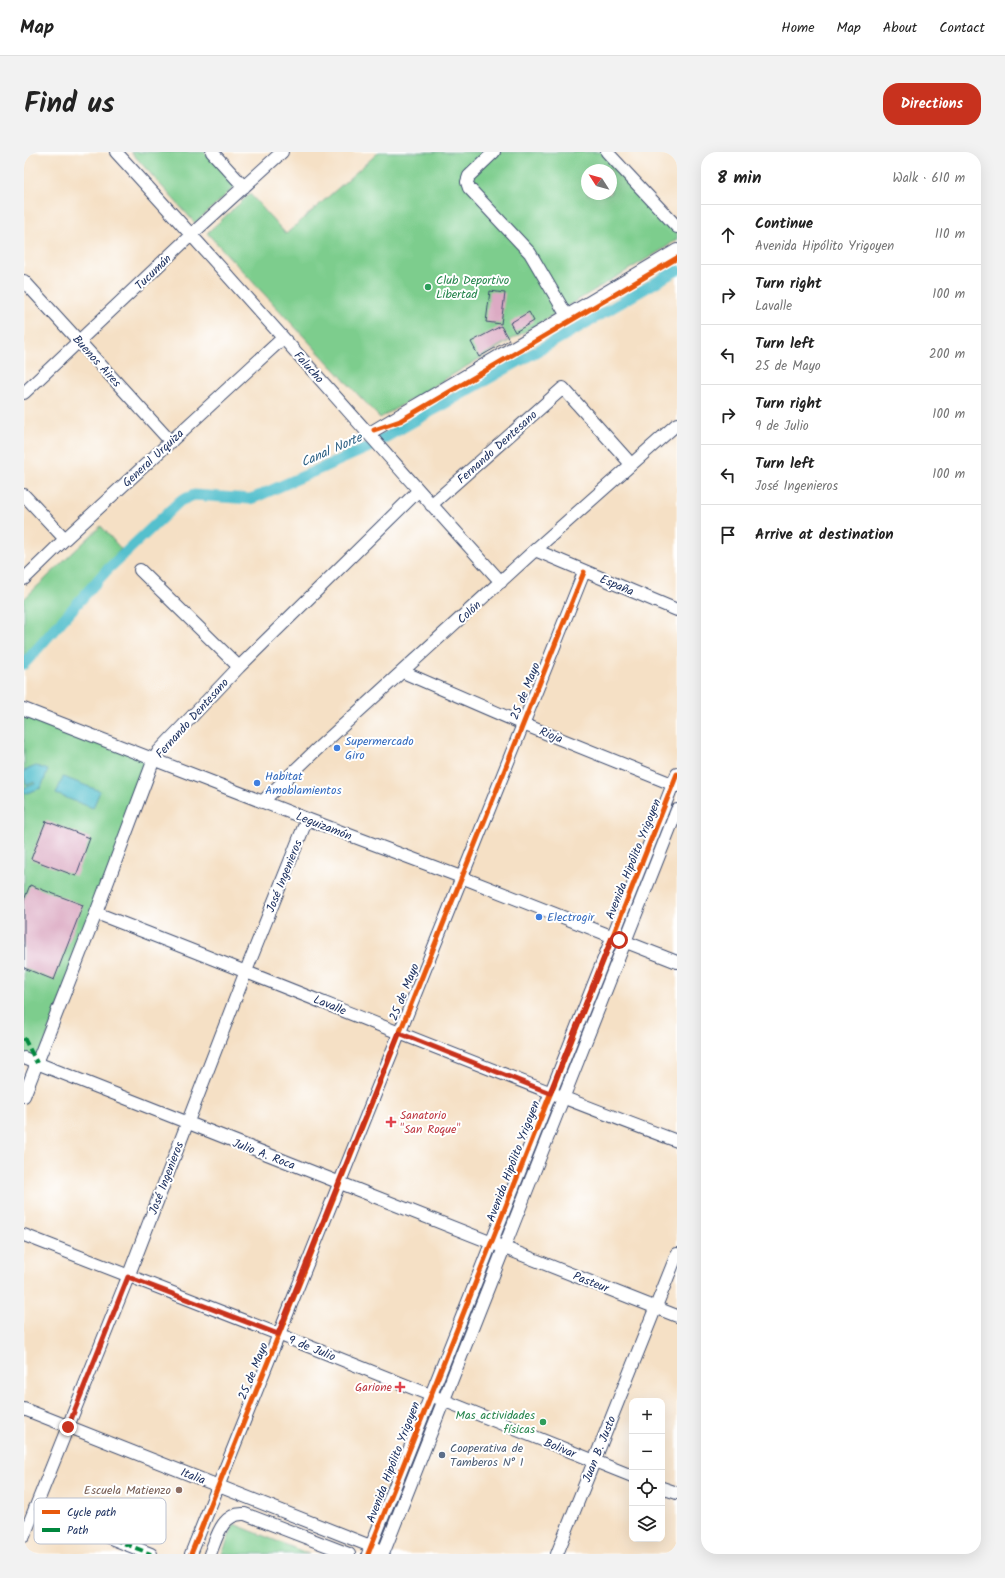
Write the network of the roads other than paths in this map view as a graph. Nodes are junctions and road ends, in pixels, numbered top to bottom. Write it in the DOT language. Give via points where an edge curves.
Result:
graph roads {
  1 [pos="116,152"];
  2 [pos="212,152"];
  3 [pos="282,152"];
  4 [pos="494,152"];
  5 [pos="607,152"];
  6 [pos="244,187"];
  7 [pos="677,227"];
  8 [pos="192,235"];
  9 [pos="677,250"];
  10 [pos="24,281"];
  11 [pos="567,316"];
  12 [pos="283,338"];
  13 [pos="79,342"];
  14 [pos="24,393"];
  15 [pos="677,424"];
  16 [pos="368,434"];
  17 [pos="672,435"];
  18 [pos="171,442"];
  19 [pos="631,464"];
  20 [pos="418,490"];
  21 [pos="24,495"];
  22 [pos="431,505"];
  23 [pos="65,539"];
  24 [pos="535,550"];
  25 [pos="140,570"];
  26 [pos="584,572"];
  27 [pos="24,579"];
  28 [pos="501,582"];
  29 [pos="677,610"];
  30 [pos="239,667"];
  31 [pos="404,672"];
  32 [pos="24,709"];
  33 [pos="523,724"];
  34 [pos="154,759"];
  35 [pos="676,782"];
  36 [pos="262,802"];
  37 [pos="677,810"];
  38 [pos="307,819"];
  39 [pos="461,877"];
  40 [pos="96,914"];
  41 [pos="612,938"];
  42 [pos="625,942"];
  43 [pos="677,962"];
  44 [pos="246,971"];
  45 [pos="399,1033"];
  46 [pos="24,1058"];
  47 [pos="37,1063"];
  48 [pos="550,1093"];
  49 [pos="24,1096"];
  50 [pos="563,1098"];
  51 [pos="187,1124"];
  52 [pos="677,1142"];
  53 [pos="339,1183"];
  54 [pos="24,1235"];
  55 [pos="491,1243"];
  56 [pos="504,1248"];
  57 [pos="677,1254"];
  58 [pos="128,1277"];
  59 [pos="656,1308"];
  60 [pos="677,1316"];
  61 [pos="278,1334"];
  62 [pos="430,1396"];
  63 [pos="443,1401"];
  64 [pos="24,1409"];
  65 [pos="68,1427"];
  66 [pos="593,1462"];
  67 [pos="629,1475"];
  68 [pos="218,1485"];
  69 [pos="665,1489"];
  70 [pos="677,1493"];
  71 [pos="39,1498"];
  72 [pos="34,1511"];
  73 [pos="24,1536"];
  74 [pos="126,1544"];
  75 [pos="369,1550"];
  76 [pos="386,1553"];
  77 [pos="151,1554"];
  78 [pos="191,1554"];
  79 [pos="210,1554"];
  80 [pos="348,1554"];
  81 [pos="557,1554"];
  1 -- 8 [label="street, Falucho"];
  2 -- 6 [label="street"];
  3 -- 6 [label="street, Tucumán"];
  4 -- 11 [label="street" via="469,176 469,188 530,253"];
  5 -- 7 [label="street"];
  6 -- 8 [label="street, Tucumán"];
  8 -- 12 [label="street, Falucho"];
  8 -- 13 [label="street, Tucumán"];
  9 -- 11 [label="street"];
  10 -- 13 [label="street, Buenos Aires"];
  11 -- 16 [label="street"];
  12 -- 16 [label="street, Falucho"];
  12 -- 18 [label="street, General Urquiza"];
  13 -- 14 [label="street, Tucumán"];
  13 -- 18 [label="street, Buenos Aires"];
  15 -- 17 [label="street, Colón"];
  16 -- 20 [label="street, Falucho"];
  17 -- 19 [label="street, Colón"];
  18 -- 23 [label="street, General Urquiza"];
  19 -- 22 [label="street, Fernando Dentesano" via="563,388"];
  19 -- 24 [label="street, Colón"];
  20 -- 22 [label="street, Falucho"];
  20 -- 30 [label="street, Fernando Dentesano"];
  21 -- 23 [label="street"];
  22 -- 28 [label="street, Falucho"];
  23 -- 27 [label="street, General Urquiza"];
  24 -- 26 [label="street, España"];
  24 -- 28 [label="street, Colón"];
  25 -- 30 [label="street"];
  26 -- 29 [label="street, España"];
  26 -- 33 [label="street, 25 de Mayo"];
  28 -- 31 [label="street, Colón"];
  30 -- 34 [label="street, Fernando Dentesano" via="158,751"];
  31 -- 33 [label="street, Rioja"];
  31 -- 36 [label="street, Colón"];
  32 -- 34 [label="street, Leguizamón"];
  33 -- 35 [label="street, Rioja"];
  33 -- 39 [label="street, 25 de Mayo"];
  34 -- 36 [label="street, Leguizamón"];
  34 -- 40 [label="street, Fernando Dentesano"];
  35 -- 41 [label="street, Avenida Hipólito Yrigoyen"];
  36 -- 38 [label="street, Leguizamón"];
  37 -- 42 [label="street, Avenida Hipólito Yrigoyen"];
  38 -- 39 [label="street, Leguizamón"];
  38 -- 44 [label="street, José Ingenieros"];
  39 -- 41 [label="street, Leguizamón"];
  39 -- 45 [label="street, 25 de Mayo"];
  40 -- 44 [label="street, Lavalle"];
  40 -- 47 [label="street, Fernando Dentesano"];
  41 -- 42 [label="street, Leguizamón"];
  41 -- 48 [label="street, Avenida Hipólito Yrigoyen"];
  42 -- 43 [label="street, Leguizamón"];
  42 -- 50 [label="street, Avenida Hipólito Yrigoyen"];
  44 -- 45 [label="street, Lavalle"];
  44 -- 51 [label="street, José Ingenieros"];
  45 -- 48 [label="street, Lavalle"];
  45 -- 53 [label="street, 25 de Mayo"];
  46 -- 47 [label="street, Julio A. Roca"];
  47 -- 49 [label="street, Fernando Dentesano"];
  47 -- 51 [label="street, Julio A. Roca"];
  48 -- 50 [label="street, Lavalle"];
  48 -- 55 [label="street, Avenida Hipólito Yrigoyen"];
  50 -- 52 [label="street, Lavalle"];
  50 -- 56 [label="street, Avenida Hipólito Yrigoyen"];
  51 -- 53 [label="street, Julio A. Roca"];
  51 -- 58 [label="street, José Ingenieros"];
  53 -- 55 [label="street, Julio A. Roca"];
  53 -- 61 [label="street, 25 de Mayo"];
  54 -- 58 [label="street, 9 de Julio"];
  55 -- 56 [label="street, Julio A. Roca"];
  55 -- 62 [label="street, Avenida Hipólito Yrigoyen"];
  56 -- 59 [label="street, Pasteur"];
  56 -- 63 [label="street, Avenida Hipólito Yrigoyen"];
  57 -- 59 [label="street, Juan B. Justo"];
  58 -- 61 [label="street, 9 de Julio"];
  58 -- 65 [label="street, José Ingenieros"];
  59 -- 60 [label="street, Pasteur"];
  59 -- 66 [label="street, Juan B. Justo"];
  61 -- 62 [label="street, 9 de Julio"];
  61 -- 68 [label="street, 25 de Mayo"];
  62 -- 63 [label="street, 9 de Julio"];
  62 -- 75 [label="street, Avenida Hipólito Yrigoyen"];
  63 -- 66 [label="street, Bolivar"];
  63 -- 76 [label="street, Avenida Hipólito Yrigoyen"];
  64 -- 65 [label="street, Italia"];
  65 -- 68 [label="street, Italia"];
  65 -- 71 [label="street, José Ingenieros"];
  66 -- 67 [label="street, Bolivar"];
  66 -- 81 [label="street, Juan B. Justo"];
  68 -- 75 [label="street, Italia"];
  68 -- 78 [label="street, 25 de Mayo"];
  69 -- 70 [label="street"];
  72 -- 73 [label="street, José Ingenieros"];
  74 -- 77 [label="street"];
  75 -- 76 [label="street, Italia"];
  79 -- 80 [label="street" via="222,1525 238,1513"];
}
